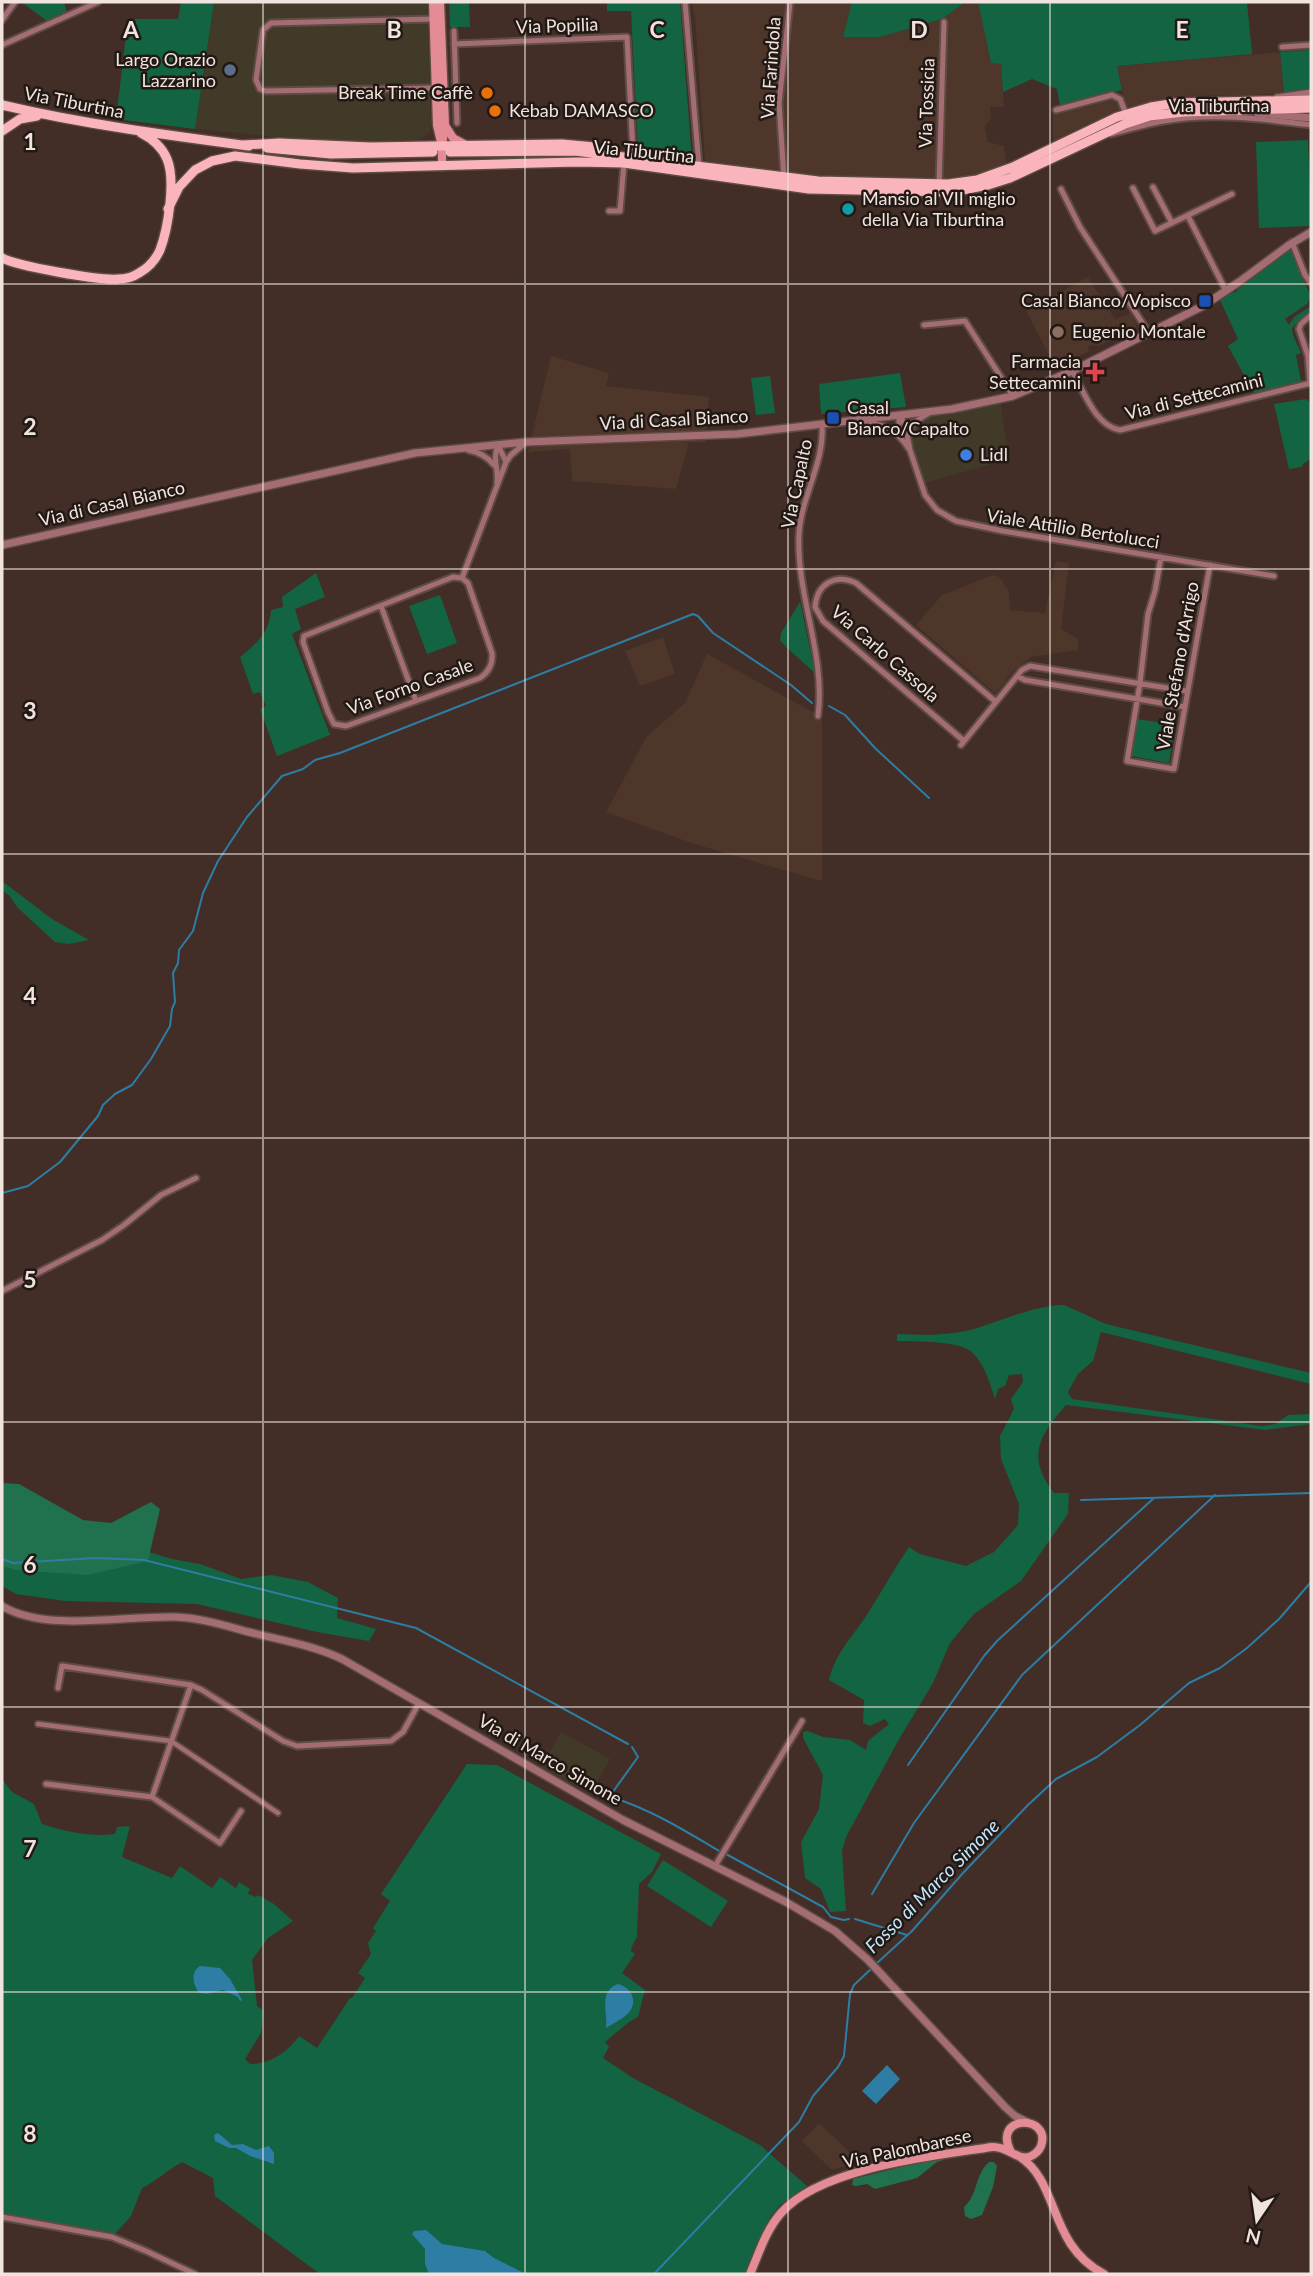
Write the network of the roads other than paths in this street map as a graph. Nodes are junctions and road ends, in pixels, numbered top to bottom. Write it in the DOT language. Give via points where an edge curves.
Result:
graph roads {
  1 [pos="15,2"];
  2 [pos="98,2"];
  3 [pos="433,2"];
  4 [pos="440,2"];
  5 [pos="685,2"];
  6 [pos="790,3"];
  7 [pos="433,19"];
  8 [pos="2,20"];
  9 [pos="944,22"];
  10 [pos="454,31"];
  11 [pos="454,44"];
  12 [pos="2,45"];
  13 [pos="1311,45"];
  14 [pos="1282,47"];
  15 [pos="440,88"];
  16 [pos="456,88"];
  17 [pos="1311,93"];
  18 [pos="1311,100"];
  19 [pos="1258,102"];
  20 [pos="2,105"];
  21 [pos="1311,108"];
  22 [pos="1056,110"];
  23 [pos="1212,111"];
  24 [pos="1126,114"];
  25 [pos="52,117"];
  26 [pos="1311,118"];
  27 [pos="457,123"];
  28 [pos="441,125"];
  29 [pos="1311,125"];
  30 [pos="135,130"];
  31 [pos="2,131"];
  32 [pos="1088,141"];
  33 [pos="243,145"];
  34 [pos="442,145"];
  35 [pos="466,145"];
  36 [pos="422,146"];
  37 [pos="432,152"];
  38 [pos="450,152"];
  39 [pos="633,153"];
  40 [pos="624,163"];
  41 [pos="686,165"];
  42 [pos="442,166"];
  43 [pos="699,166"];
  44 [pos="785,178"];
  45 [pos="939,184"];
  46 [pos="1153,187"];
  47 [pos="1133,188"];
  48 [pos="1061,189"];
  49 [pos="1232,194"];
  50 [pos="169,209"];
  51 [pos="609,211"];
  52 [pos="1188,216"];
  53 [pos="1171,223"];
  54 [pos="1311,232"];
  55 [pos="1292,242"];
  56 [pos="2,258"];
  57 [pos="2,264"];
  58 [pos="17,264"];
  59 [pos="1311,283"];
  60 [pos="1226,291"];
  61 [pos="1311,315"];
  62 [pos="924,325"];
  63 [pos="1149,333"];
  64 [pos="1072,371"];
  65 [pos="1310,383"];
  66 [pos="1013,396"];
  67 [pos="935,411"];
  68 [pos="899,415"];
  69 [pos="849,421"];
  70 [pos="822,424"];
  71 [pos="908,435"];
  72 [pos="899,436"];
  73 [pos="526,442"];
  74 [pos="498,445"];
  75 [pos="458,448"];
  76 [pos="910,450"];
  77 [pos="506,462"];
  78 [pos="494,465"];
  79 [pos="496,490"];
  80 [pos="2,545"];
  81 [pos="1161,557"];
  82 [pos="1210,565"];
  83 [pos="1274,576"];
  84 [pos="462,578"];
  85 [pos="381,606"];
  86 [pos="1067,671"];
  87 [pos="1077,673"];
  88 [pos="1019,677"];
  89 [pos="1140,683"];
  90 [pos="1065,686"];
  91 [pos="1073,688"];
  92 [pos="1186,691"];
  93 [pos="1137,698"];
  94 [pos="416,701"];
  95 [pos="996,702"];
  96 [pos="1185,707"];
  97 [pos="817,716"];
  98 [pos="196,1178"];
  99 [pos="2,1291"];
  100 [pos="2,1606"];
  101 [pos="191,1685"];
  102 [pos="58,1688"];
  103 [pos="419,1703"];
  104 [pos="802,1721"];
  105 [pos="38,1724"];
  106 [pos="171,1741"];
  107 [pos="46,1784"];
  108 [pos="152,1797"];
  109 [pos="242,1811"];
  110 [pos="278,1813"];
  111 [pos="715,1866"];
  112 [pos="1005,2107"];
  113 [pos="1027,2122"];
  114 [pos="1012,2127"];
  115 [pos="1007,2137"];
  116 [pos="992,2147"];
  117 [pos="1010,2150"];
  118 [pos="1038,2150"];
  119 [pos="1020,2157"];
  120 [pos="1041,2182"];
  121 [pos="2,2217"];
  122 [pos="195,2274"];
  123 [pos="750,2274"];
  124 [pos="1104,2274"];
  1 -- 8 [label="street"];
  2 -- 12 [label="street"];
  3 -- 7 [label="main road"];
  4 -- 15 [label="main road"];
  5 -- 43 [label="street"];
  6 -- 44 [label="street, Via Farindola" via="779,108"];
  7 -- 15 [label="main road"];
  7 -- 15 [label="street" via="269,24 263,30 256,80 266,91"];
  9 -- 45 [label="street, Via Tossicia"];
  10 -- 11 [label="street"];
  11 -- 16 [label="street"];
  11 -- 39 [label="street, Via Popilia" via="627,37"];
  13 -- 14 [label="street"];
  15 -- 16 [label="street"];
  15 -- 28 [label="main road"];
  16 -- 27 [label="street"];
  17 -- 19 [label="street, Via Tiburtina"];
  18 -- 19 [label="main road, Via Tiburtina"];
  19 -- 24 [label="main road, Via Tiburtina" via="1176,103"];
  20 -- 25 [label="main road, Via Tiburtina"];
  21 -- 23 [label="main road, Via Tiburtina"];
  22 -- 24 [label="street" via="1112,95 1119,98"];
  23 -- 26 [label="street, Via Tiburtina"];
  23 -- 32 [label="main road, Via Tiburtina" via="1150,116"];
  24 -- 45 [label="main road, Via Tiburtina" via="1006,170 966,183"];
  25 -- 30 [label="main road, Via Tiburtina"];
  25 -- 31 [label="main road" via="20,119"];
  28 -- 34 [label="main road"];
  28 -- 35 [label="main road"];
  28 -- 36 [label="main road"];
  29 -- 32 [label="street, Via Tiburtina" via="1247,118 1185,119"];
  30 -- 33 [label="main road, Via Tiburtina"];
  30 -- 50 [label="main road" via="158,145 167,158"];
  32 -- 40 [label="main road, Via Tiburtina" via="1010,178 943,192 809,189"];
  33 -- 36 [label="main road"];
  33 -- 37 [label="main road, Via Tiburtina" via="331,154"];
  34 -- 35 [label="main road"];
  34 -- 36 [label="main road"];
  34 -- 42 [label="main road"];
  35 -- 39 [label="main road" via="571,144"];
  38 -- 41 [label="main road, Via Tiburtina" via="575,151"];
  39 -- 41 [label="main road"];
  40 -- 42 [label="main road, Via Tiburtina"];
  40 -- 51 [label="street" via="620,211"];
  41 -- 43 [label="main road, Via Tiburtina"];
  42 -- 50 [label="main road, Via Tiburtina" via="344,167 224,157 195,170 179,187"];
  43 -- 44 [label="main road, Via Tiburtina"];
  44 -- 45 [label="main road, Via Tiburtina"];
  46 -- 53 [label="street"];
  47 -- 53 [label="street" via="1155,230"];
  48 -- 63 [label="street" via="1078,224"];
  49 -- 52 [label="street"];
  50 -- 58 [label="main road" via="154,260 139,274 107,279"];
  52 -- 53 [label="street"];
  52 -- 60 [label="street"];
  54 -- 55 [label="street, Via di Casal Bianco"];
  55 -- 59 [label="street"];
  55 -- 60 [label="street, Via di Casal Bianco"];
  56 -- 58 [label="main road"];
  57 -- 58 [label="main road"];
  60 -- 63 [label="street, Via di Casal Bianco"];
  61 -- 65 [label="street" via="1299,328"];
  62 -- 66 [label="street" via="965,321"];
  63 -- 64 [label="street, Via di Casal Bianco"];
  64 -- 65 [label="street, Via di Settecamini" via="1102,421 1120,430"];
  64 -- 66 [label="street, Via di Casal Bianco"];
  66 -- 67 [label="street, Via di Casal Bianco"];
  67 -- 68 [label="street, Via di Casal Bianco"];
  67 -- 71 [label="street" via="913,423"];
  68 -- 69 [label="street, Via di Casal Bianco"];
  68 -- 71 [label="street, Viale Attilio Bertolucci"];
  68 -- 72 [label="street"];
  69 -- 70 [label="street, Via di Casal Bianco"];
  69 -- 72 [label="street, Viale Attilio Bertolucci" via="882,425"];
  70 -- 73 [label="street, Via di Casal Bianco" via="737,434"];
  70 -- 97 [label="street, Via Capalto" via="799,544 820,681"];
  71 -- 76 [label="street, Viale Attilio Bertolucci"];
  72 -- 76 [label="street, Viale Attilio Bertolucci"];
  73 -- 74 [label="street, Via di Casal Bianco"];
  73 -- 77 [label="street"];
  74 -- 75 [label="street, Via di Casal Bianco"];
  74 -- 77 [label="street"];
  74 -- 78 [label="street"];
  75 -- 78 [label="street" via="477,452"];
  75 -- 80 [label="street, Via di Casal Bianco" via="415,453"];
  76 -- 81 [label="street, Viale Attilio Bertolucci" via="928,500 956,521"];
  77 -- 79 [label="street"];
  78 -- 79 [label="street"];
  79 -- 84 [label="street"];
  81 -- 82 [label="street, Viale Attilio Bertolucci"];
  81 -- 89 [label="street, Viale Stefano d'Arrigo"];
  82 -- 83 [label="street, Viale Attilio Bertolucci"];
  82 -- 92 [label="street, Viale Stefano d'Arrigo"];
  84 -- 85 [label="street, Via Forno Casale" via="453,577"];
  84 -- 94 [label="street, Via Forno Casale" via="468,583 492,664 480,678"];
  85 -- 94 [label="street"];
  85 -- 94 [label="street, Via Forno Casale" via="303,637 328,712 334,724 343,727"];
  86 -- 87 [label="street"];
  86 -- 88 [label="street" via="1031,666"];
  86 -- 90 [label="street"];
  87 -- 89 [label="street"];
  87 -- 91 [label="street"];
  88 -- 90 [label="street"];
  88 -- 95 [label="street"];
  89 -- 92 [label="street"];
  89 -- 93 [label="street, Viale Stefano d'Arrigo"];
  90 -- 91 [label="street"];
  91 -- 93 [label="street"];
  92 -- 96 [label="street, Viale Stefano d'Arrigo"];
  93 -- 96 [label="street"];
  93 -- 96 [label="street, Viale Stefano d'Arrigo" via="1127,761 1174,769"];
  95 -- 95 [label="street, Via Carlo Cassola" via="962,743 823,621 815,607 820,590 836,579 856,583"];
  98 -- 99 [label="street" via="161,1195 102,1240"];
  100 -- 103 [label="street, Via di Marco Simone" via="47,1620 200,1620 332,1654"];
  101 -- 102 [label="street" via="62,1666"];
  101 -- 103 [label="street" via="295,1746 391,1741 403,1732"];
  101 -- 106 [label="street"];
  103 -- 111 [label="street, Via di Marco Simone" via="623,1820"];
  104 -- 111 [label="street"];
  105 -- 106 [label="street"];
  106 -- 108 [label="street"];
  106 -- 110 [label="street"];
  107 -- 108 [label="street"];
  108 -- 109 [label="street" via="220,1843"];
  111 -- 112 [label="street, Via di Marco Simone" via="835,1931 868,1960"];
  112 -- 113 [label="street, Via di Marco Simone"];
  112 -- 114 [label="street, Via di Marco Simone"];
  113 -- 114 [label="main road"];
  113 -- 118 [label="main road" via="1041,2133"];
  114 -- 115 [label="main road"];
  115 -- 116 [label="main road, Via Palombarese"];
  115 -- 117 [label="main road"];
  116 -- 117 [label="main road, Via Palombarese"];
  116 -- 123 [label="main road, Via Palombarese" via="889,2165 813,2190 774,2221"];
  117 -- 119 [label="main road"];
  118 -- 119 [label="main road"];
  118 -- 120 [label="main road"];
  119 -- 120 [label="main road"];
  120 -- 124 [label="main road" via="1069,2243 1086,2263"];
  121 -- 122 [label="street" via="112,2237"];
}
